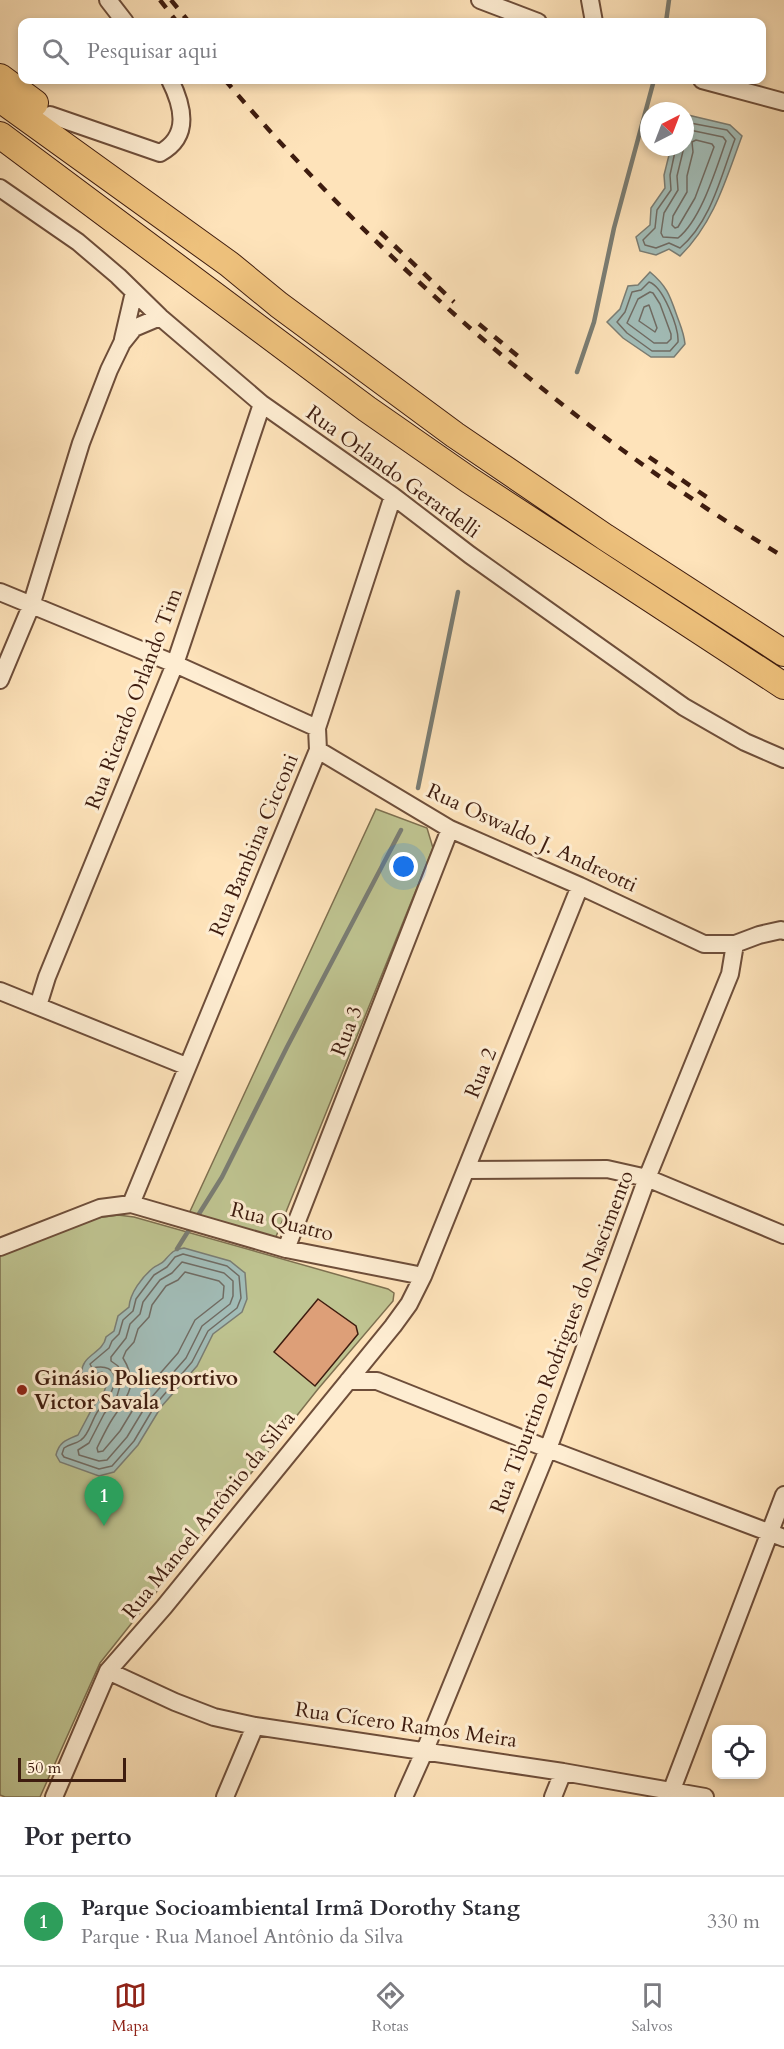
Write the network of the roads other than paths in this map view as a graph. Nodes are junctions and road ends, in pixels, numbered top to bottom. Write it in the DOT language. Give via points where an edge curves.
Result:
graph roads {
  1 [pos="108,0"];
  2 [pos="480,0"];
  3 [pos="590,0"];
  4 [pos="122,18"];
  5 [pos="527,18"];
  6 [pos="593,18"];
  7 [pos="0,77"];
  8 [pos="172,84"];
  9 [pos="717,84"];
  10 [pos="0,99"];
  11 [pos="784,102"];
  12 [pos="50,115"];
  13 [pos="0,135"];
  14 [pos="2,194"];
  15 [pos="229,264"];
  16 [pos="134,292"];
  17 [pos="160,317"];
  18 [pos="122,343"];
  19 [pos="262,404"];
  20 [pos="393,496"];
  21 [pos="0,592"];
  22 [pos="32,606"];
  23 [pos="784,653"];
  24 [pos="175,664"];
  25 [pos="0,680"];
  26 [pos="784,686"];
  27 [pos="317,728"];
  28 [pos="318,750"];
  29 [pos="784,759"];
  30 [pos="450,829"];
  31 [pos="580,886"];
  32 [pos="783,931"];
  33 [pos="735,944"];
  34 [pos="0,991"];
  35 [pos="39,1006"];
  36 [pos="186,1066"];
  37 [pos="466,1170"];
  38 [pos="647,1178"];
  39 [pos="131,1204"];
  40 [pos="784,1235"];
  41 [pos="0,1248"];
  42 [pos="286,1249"];
  43 [pos="423,1276"];
  44 [pos="348,1381"];
  45 [pos="548,1449"];
  46 [pos="784,1495"];
  47 [pos="777,1535"];
  48 [pos="108,1671"];
  49 [pos="255,1726"];
  50 [pos="425,1750"];
  51 [pos="563,1772"];
  52 [pos="671,1795"];
  53 [pos="54,1797"];
  54 [pos="225,1797"];
  55 [pos="404,1797"];
  56 [pos="553,1797"];
  57 [pos="705,1797"];
  1 -- 4 [label="street"];
  2 -- 5 [label="street"];
  3 -- 6 [label="street"];
  7 -- 12 [label="highway"];
  8 -- 12 [label="street" via="180,99 182,128 170,148 160,153"];
  9 -- 11 [label="street"];
  10 -- 15 [label="highway"];
  12 -- 15 [label="highway" via="115,164"];
  13 -- 26 [label="highway" via="367,409"];
  14 -- 16 [label="street, Rua Orlando Gerardelli" via="78,242"];
  15 -- 23 [label="highway" via="455,435"];
  16 -- 17 [label="street, Rua Orlando Gerardelli"];
  16 -- 18 [label="street"];
  17 -- 18 [label="street" via="134,328"];
  17 -- 19 [label="street, Rua Orlando Gerardelli"];
  18 -- 22 [label="street" via="81,443"];
  19 -- 20 [label="street, Rua Orlando Gerardelli"];
  19 -- 24 [label="street, Rua Ricardo Orlando Tim"];
  20 -- 27 [label="street, Rua Bambina Cicconi"];
  20 -- 29 [label="street, Rua Orlando Gerardelli" via="684,707"];
  21 -- 22 [label="street"];
  22 -- 24 [label="street"];
  22 -- 25 [label="street"];
  24 -- 27 [label="street"];
  24 -- 35 [label="street, Rua Ricardo Orlando Tim" via="47,977"];
  27 -- 28 [label="street, Rua Bambina Cicconi"];
  28 -- 30 [label="street, Rua Oswaldo J. Andreotti"];
  28 -- 36 [label="street, Rua Bambina Cicconi"];
  30 -- 31 [label="street, Rua Oswaldo J. Andreotti"];
  30 -- 42 [label="street, Rua 3"];
  31 -- 33 [label="street, Rua Oswaldo J. Andreotti" via="705,944"];
  31 -- 37 [label="street, Rua 2"];
  32 -- 33 [label="street"];
  33 -- 38 [label="street, Rua Tiburtino Rodrigues do Nascimento" via="730,974"];
  34 -- 35 [label="street"];
  35 -- 36 [label="street"];
  36 -- 39 [label="street, Rua Bambina Cicconi"];
  37 -- 38 [label="street" via="607,1169"];
  37 -- 43 [label="street, Rua 2"];
  38 -- 40 [label="street"];
  38 -- 45 [label="street, Rua Tiburtino Rodrigues do Nascimento"];
  39 -- 41 [label="street" via="100,1208"];
  39 -- 42 [label="street, Rua Quatro"];
  42 -- 43 [label="street, Rua Quatro"];
  43 -- 44 [label="street, Rua Manoel Antônio da Silva" via="398,1319"];
  44 -- 45 [label="street" via="378,1381"];
  44 -- 48 [label="street, Rua Manoel Antônio da Silva"];
  45 -- 47 [label="street"];
  45 -- 50 [label="street, Rua Tiburtino Rodrigues do Nascimento"];
  46 -- 47 [label="street"];
  47 -- 52 [label="street"];
  48 -- 49 [label="street, Rua Cícero Ramos Meira" via="214,1717"];
  48 -- 53 [label="street, Rua Manoel Antônio da Silva"];
  49 -- 50 [label="street, Rua Cícero Ramos Meira"];
  49 -- 54 [label="street"];
  50 -- 51 [label="street, Rua Cícero Ramos Meira"];
  50 -- 55 [label="street, Rua Tiburtino Rodrigues do Nascimento"];
  51 -- 52 [label="street, Rua Cícero Ramos Meira"];
  51 -- 56 [label="street"];
  52 -- 57 [label="street, Rua Cícero Ramos Meira"];
}
